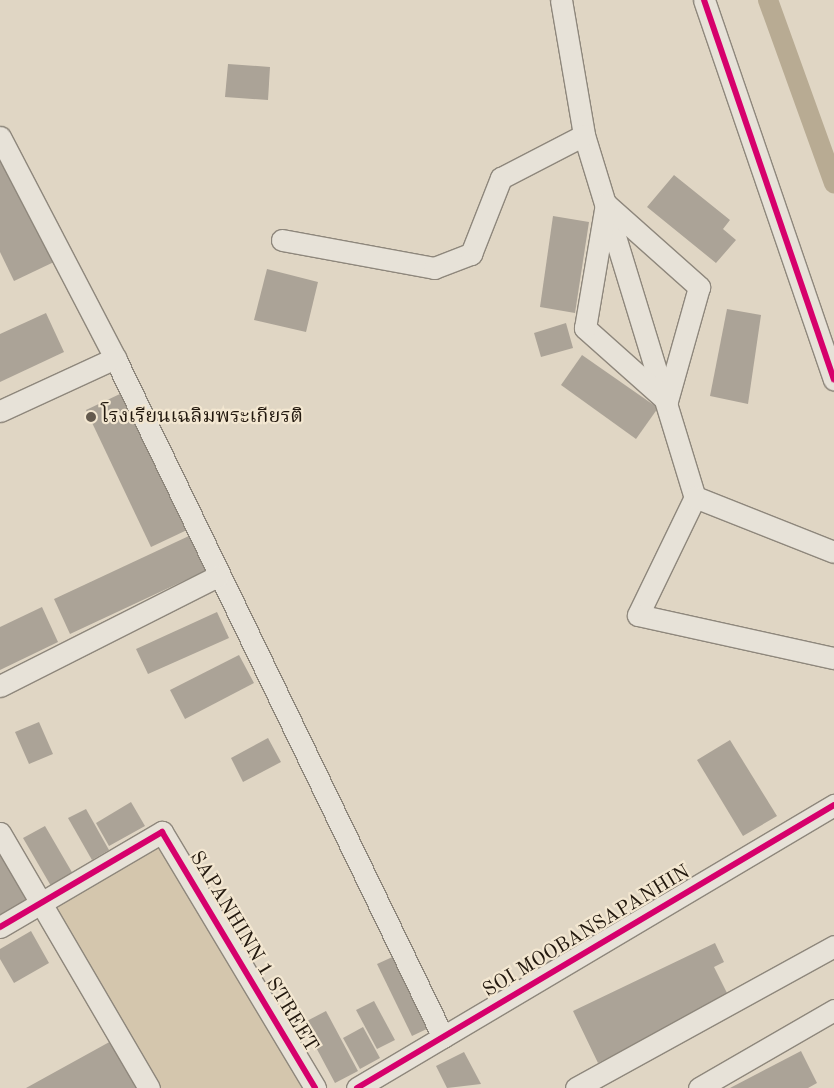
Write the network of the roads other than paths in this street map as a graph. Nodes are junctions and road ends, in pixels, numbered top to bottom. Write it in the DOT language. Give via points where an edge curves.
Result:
graph roads {
  1 [pos="561,0"];
  2 [pos="704,0"];
  3 [pos="584,135"];
  4 [pos="0,137"];
  5 [pos="606,204"];
  6 [pos="282,240"];
  7 [pos="115,358"];
  8 [pos="834,379"];
  9 [pos="668,401"];
  10 [pos="0,411"];
  11 [pos="695,497"];
  12 [pos="834,552"];
  13 [pos="218,576"];
  14 [pos="834,658"];
  15 [pos="0,686"];
  16 [pos="834,805"];
  17 [pos="0,833"];
  18 [pos="41,903"];
  19 [pos="0,927"];
  20 [pos="834,946"];
  21 [pos="834,1010"];
  22 [pos="444,1037"];
  23 [pos="150,1088"];
  24 [pos="316,1088"];
  25 [pos="357,1088"];
  26 [pos="576,1088"];
  27 [pos="699,1088"];
  1 -- 3 [label="street"];
  2 -- 8 [label="street"];
  3 -- 5 [label="street"];
  3 -- 6 [label="street" via="501,178 470,254 434,268"];
  4 -- 7 [label="street"];
  5 -- 9 [label="street"];
  5 -- 9 [label="street" via="585,328"];
  5 -- 9 [label="street" via="699,287"];
  7 -- 10 [label="street"];
  7 -- 13 [label="street"];
  9 -- 11 [label="street"];
  11 -- 12 [label="street"];
  11 -- 14 [label="street" via="638,615"];
  13 -- 15 [label="street"];
  13 -- 22 [label="street"];
  16 -- 22 [label="street, SOI MOOBANSAPANHIN"];
  17 -- 18 [label="street"];
  18 -- 19 [label="street"];
  18 -- 23 [label="street"];
  18 -- 24 [label="street" via="162,832"];
  20 -- 26 [label="street"];
  21 -- 27 [label="street"];
  22 -- 25 [label="street, SOI MOOBANSAPANHIN"];
}
